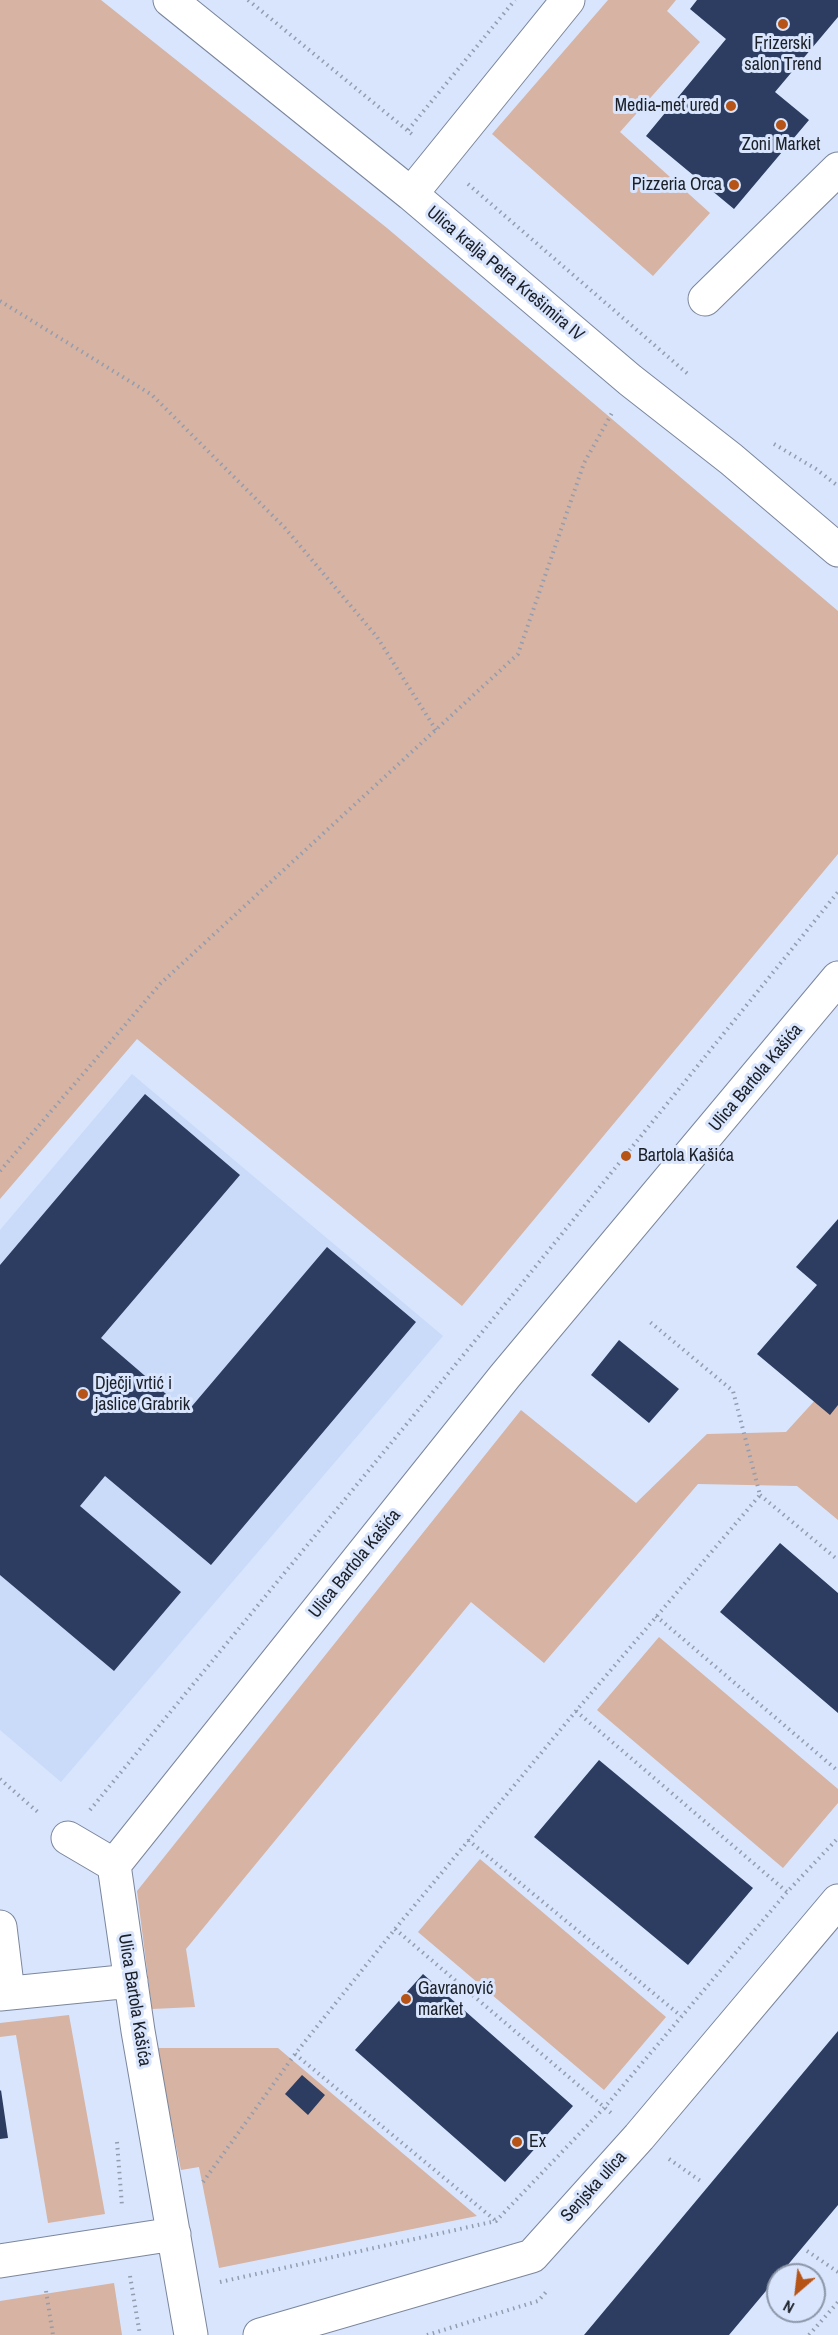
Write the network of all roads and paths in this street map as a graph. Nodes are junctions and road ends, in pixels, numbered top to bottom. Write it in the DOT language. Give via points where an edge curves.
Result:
graph roads {
  1 [pos="170,0"];
  2 [pos="248,0"];
  3 [pos="515,0"];
  4 [pos="568,0"];
  5 [pos="408,130"];
  6 [pos="438,158"];
  7 [pos="838,169"];
  8 [pos="411,194"];
  9 [pos="705,299"];
  10 [pos="0,301"];
  11 [pos="692,378"];
  12 [pos="630,380"];
  13 [pos="769,441"];
  14 [pos="838,486"];
  15 [pos="838,550"];
  16 [pos="436,730"];
  17 [pos="838,892"];
  18 [pos="838,978"];
  19 [pos="0,1171"];
  20 [pos="650,1322"];
  21 [pos="760,1495"];
  22 [pos="838,1560"];
  23 [pos="656,1616"];
  24 [pos="576,1711"];
  25 [pos="838,1771"];
  26 [pos="0,1779"];
  27 [pos="68,1838"];
  28 [pos="838,1838"];
  29 [pos="468,1840"];
  30 [pos="114,1865"];
  31 [pos="787,1892"];
  32 [pos="838,1901"];
  33 [pos="0,1927"];
  34 [pos="395,1929"];
  35 [pos="131,1981"];
  36 [pos="4,1994"];
  37 [pos="681,2016"];
  38 [pos="295,2054"];
  39 [pos="604,2108"];
  40 [pos="639,2137"];
  41 [pos="117,2140"];
  42 [pos="702,2182"];
  43 [pos="200,2187"];
  44 [pos="496,2221"];
  45 [pos="174,2234"];
  46 [pos="125,2243"];
  47 [pos="807,2252"];
  48 [pos="40,2254"];
  49 [pos="0,2261"];
  50 [pos="838,2272"];
  51 [pos="219,2283"];
  52 [pos="838,2302"];
  53 [pos="54,2335"];
  54 [pos="140,2335"];
  55 [pos="191,2335"];
  56 [pos="260,2335"];
  57 [pos="809,2335"];
  1 -- 8 [label="street, Ulica kralja Petra Krešimira IV"];
  2 -- 5 [label="path"];
  3 -- 5 [label="path"];
  4 -- 6 [label="street"];
  5 -- 6 [label="path"];
  6 -- 8 [label="street"];
  6 -- 11 [label="path"];
  7 -- 9 [label="street"];
  8 -- 12 [label="street, Ulica kralja Petra Krešimira IV"];
  10 -- 16 [label="path" via="152,395 285,528 377,637"];
  12 -- 15 [label="street, Ulica kralja Petra Krešimira IV"];
  12 -- 16 [label="path" via="584,463 518,654"];
  13 -- 14 [label="path"];
  16 -- 19 [label="path" via="160,984"];
  17 -- 27 [label="path"];
  18 -- 30 [label="street, Ulica Bartola Kašića" via="505,1376"];
  20 -- 21 [label="path" via="733,1391"];
  21 -- 22 [label="path"];
  21 -- 23 [label="path"];
  23 -- 24 [label="path"];
  23 -- 25 [label="path"];
  24 -- 29 [label="path"];
  24 -- 31 [label="path"];
  26 -- 27 [label="path"];
  27 -- 30 [label="street"];
  28 -- 31 [label="path"];
  29 -- 34 [label="path"];
  29 -- 37 [label="path"];
  30 -- 35 [label="street, Ulica Bartola Kašića"];
  31 -- 37 [label="path"];
  32 -- 40 [label="street, Senjska ulica"];
  33 -- 36 [label="street"];
  34 -- 38 [label="path"];
  34 -- 39 [label="path"];
  35 -- 36 [label="street"];
  35 -- 45 [label="street, Ulica Bartola Kašića"];
  37 -- 39 [label="path"];
  38 -- 43 [label="path"];
  38 -- 44 [label="path"];
  39 -- 40 [label="path"];
  39 -- 44 [label="path"];
  40 -- 42 [label="path"];
  40 -- 56 [label="street, Senjska ulica" via="532,2256"];
  41 -- 46 [label="path"];
  44 -- 51 [label="path"];
  45 -- 46 [label="street"];
  45 -- 55 [label="street, Ulica Bartola Kašića"];
  46 -- 48 [label="street"];
  46 -- 54 [label="path"];
  47 -- 50 [label="path"];
  48 -- 49 [label="street"];
  48 -- 53 [label="path"];
  52 -- 57 [label="path"];
}
